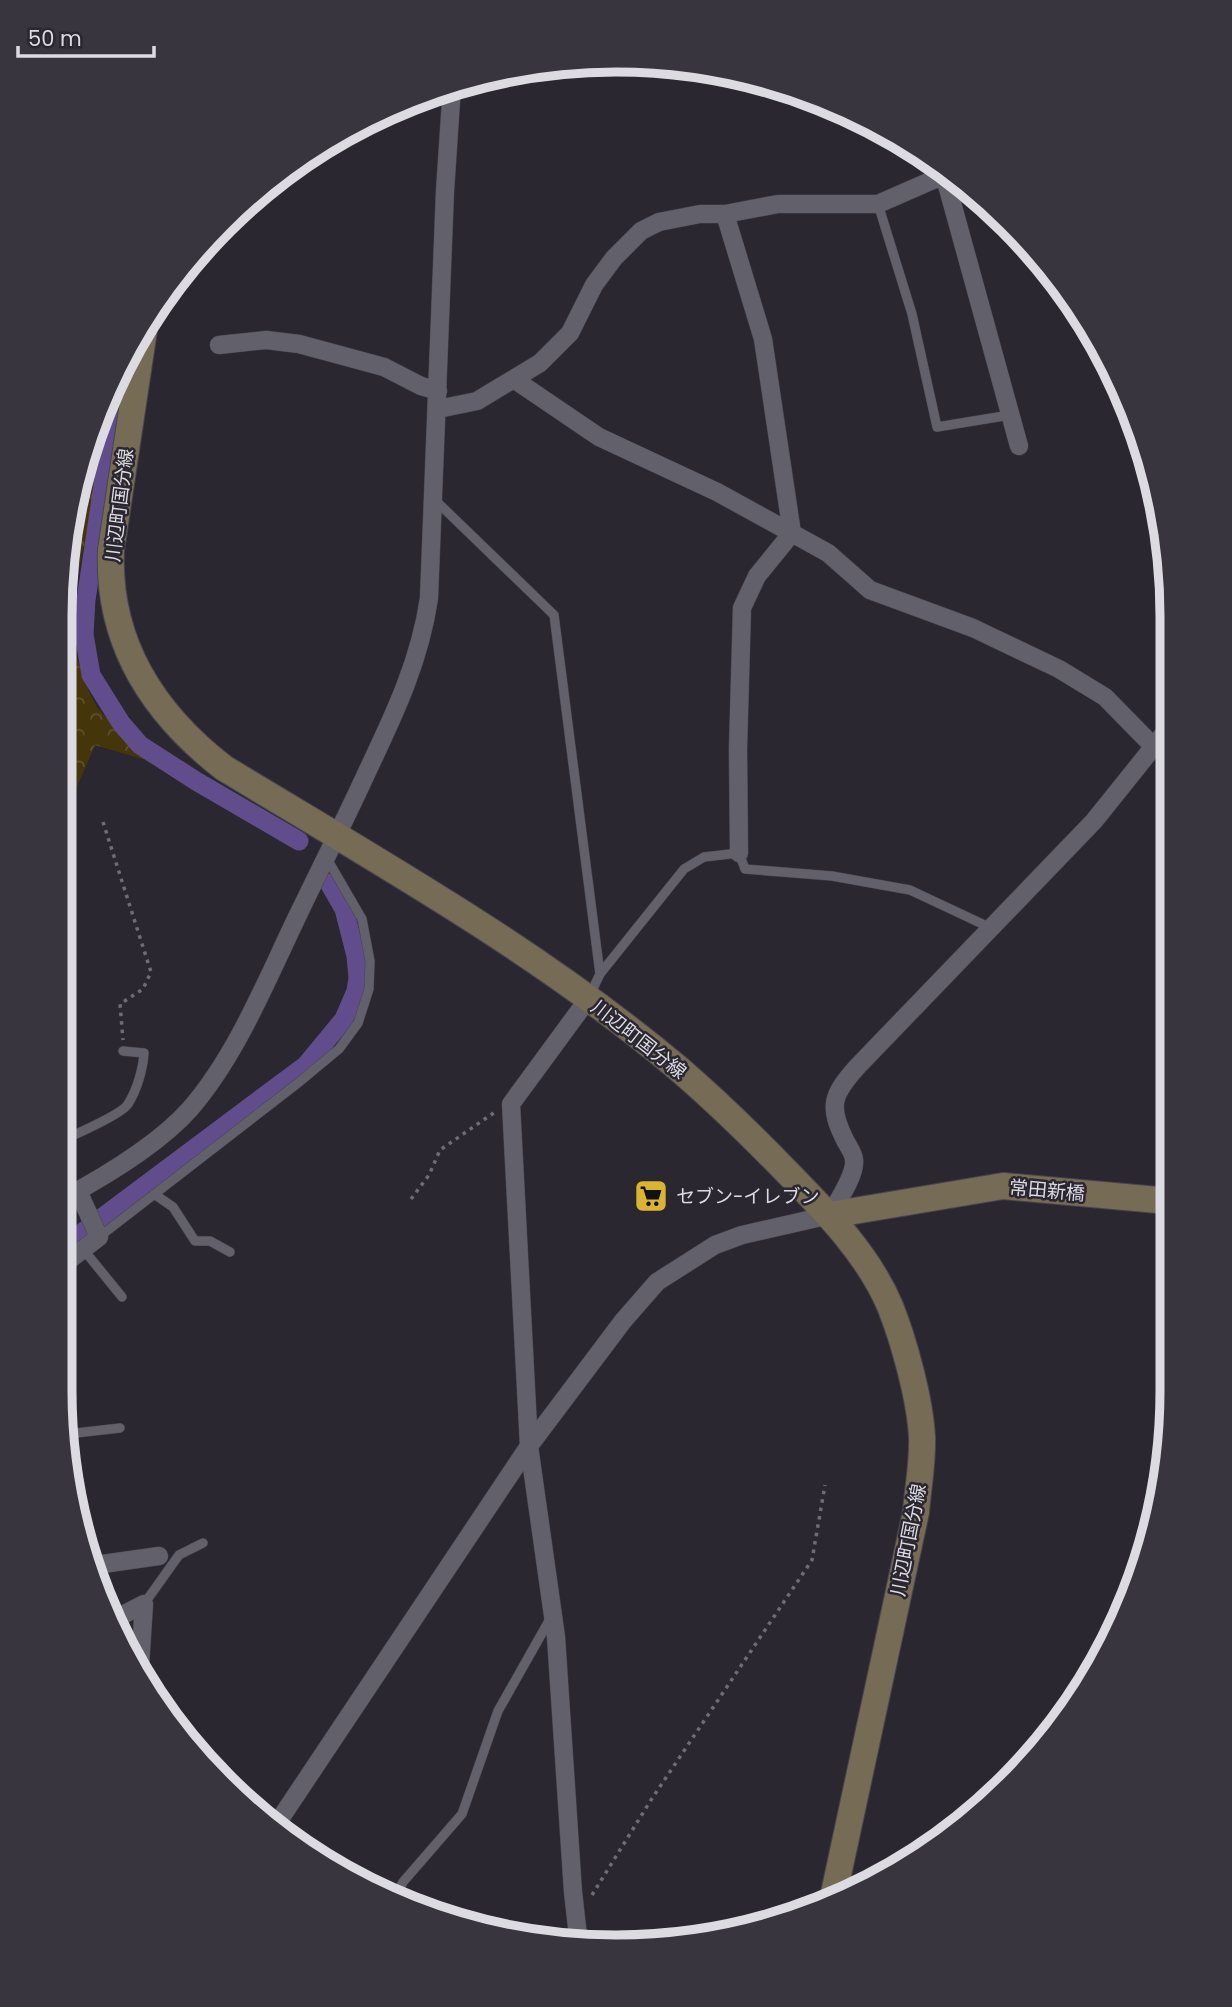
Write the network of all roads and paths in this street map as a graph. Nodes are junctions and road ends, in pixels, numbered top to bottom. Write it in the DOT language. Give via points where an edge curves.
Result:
graph roads {
  1 [pos="450,98"];
  2 [pos="938,177"];
  3 [pos="951,187"];
  4 [pos="878,204"];
  5 [pos="725,214"];
  6 [pos="219,345"];
  7 [pos="141,352"];
  8 [pos="515,380"];
  9 [pos="438,400"];
  10 [pos="1010,415"];
  11 [pos="1018,446"];
  12 [pos="433,499"];
  13 [pos="792,533"];
  14 [pos="1160,741"];
  15 [pos="1155,748"];
  16 [pos="103,822"];
  17 [pos="331,847"];
  18 [pos="739,853"];
  19 [pos="993,928"];
  20 [pos="600,974"];
  21 [pos="588,999"];
  22 [pos="123,1051"];
  23 [pos="516,1096"];
  24 [pos="72,1136"];
  25 [pos="78,1191"];
  26 [pos="72,1194"];
  27 [pos="154,1194"];
  28 [pos="411,1199"];
  29 [pos="1160,1200"];
  30 [pos="830,1215"];
  31 [pos="94,1228"];
  32 [pos="83,1249"];
  33 [pos="230,1252"];
  34 [pos="72,1258"];
  35 [pos="122,1297"];
  36 [pos="120,1428"];
  37 [pos="74,1433"];
  38 [pos="529,1446"];
  39 [pos="825,1485"];
  40 [pos="203,1543"];
  41 [pos="159,1556"];
  42 [pos="100,1564"];
  43 [pos="144,1604"];
  44 [pos="553,1614"];
  45 [pos="121,1616"];
  46 [pos="141,1655"];
  47 [pos="280,1819"];
  48 [pos="835,1889"];
  49 [pos="399,1890"];
  50 [pos="576,1919"];
  51 [pos="578,1934"];
  1 -- 9 [label="street"];
  2 -- 4 [label="street"];
  3 -- 10 [label="street"];
  4 -- 5 [label="street" via="778,204"];
  4 -- 10 [label="lane" via="912,314 937,427"];
  5 -- 8 [label="street" via="659,222 641,231 594,285 570,333"];
  5 -- 13 [label="street" via="763,340"];
  6 -- 9 [label="street" via="266,340 299,344 384,367"];
  7 -- 17 [label="street, 川辺町国分線" via="110,568 115,607 130,657 144,684 193,744"];
  8 -- 9 [label="street" via="477,401"];
  8 -- 13 [label="street" via="599,437"];
  9 -- 12 [label="street"];
  10 -- 11 [label="street"];
  12 -- 17 [label="street" via="424,632 394,715"];
  12 -- 20 [label="lane" via="554,615"];
  13 -- 15 [label="street" via="828,553 870,590 973,628 1059,669 1105,697"];
  13 -- 18 [label="street" via="757,576 742,608"];
  14 -- 15 [label="street"];
  15 -- 19 [label="street"];
  16 -- 22 [label="path" via="151,972 143,989 120,1004"];
  17 -- 21 [label="street, 川辺町国分線" via="470,918"];
  17 -- 25 [label="street" via="213,1078 161,1137"];
  17 -- 27 [label="lane" via="362,919 370,961 369,989 358,1023 339,1049"];
  18 -- 19 [label="lane" via="745,869 832,876 910,890"];
  18 -- 20 [label="lane" via="704,857 684,869"];
  19 -- 30 [label="street" via="839,1089 835,1119 855,1159"];
  20 -- 21 [label="lane"];
  21 -- 23 [label="street"];
  21 -- 30 [label="street, 川辺町国分線" via="679,1069"];
  22 -- 24 [label="lane" via="144,1053 127,1106"];
  23 -- 28 [label="path" via="440,1150"];
  23 -- 38 [label="street" via="511,1104"];
  25 -- 26 [label="street"];
  25 -- 31 [label="street"];
  27 -- 31 [label="lane"];
  27 -- 33 [label="lane" via="173,1207 195,1241 210,1241"];
  29 -- 30 [label="street, 常田新橋" via="1003,1186"];
  30 -- 38 [label="street" via="733,1238 657,1282 622,1321"];
  30 -- 48 [label="street, 川辺町国分線" via="889,1304 910,1370 922,1435 916,1512"];
  31 -- 32 [label="street"];
  32 -- 34 [label="street"];
  32 -- 35 [label="lane"];
  36 -- 37 [label="lane"];
  38 -- 44 [label="street"];
  38 -- 47 [label="street"];
  39 -- 50 [label="path" via="813,1560"];
  40 -- 43 [label="lane" via="179,1555"];
  41 -- 42 [label="street"];
  43 -- 45 [label="street"];
  43 -- 46 [label="street"];
  44 -- 49 [label="lane" via="498,1710 462,1814"];
  44 -- 50 [label="street"];
  50 -- 51 [label="street"];
}
